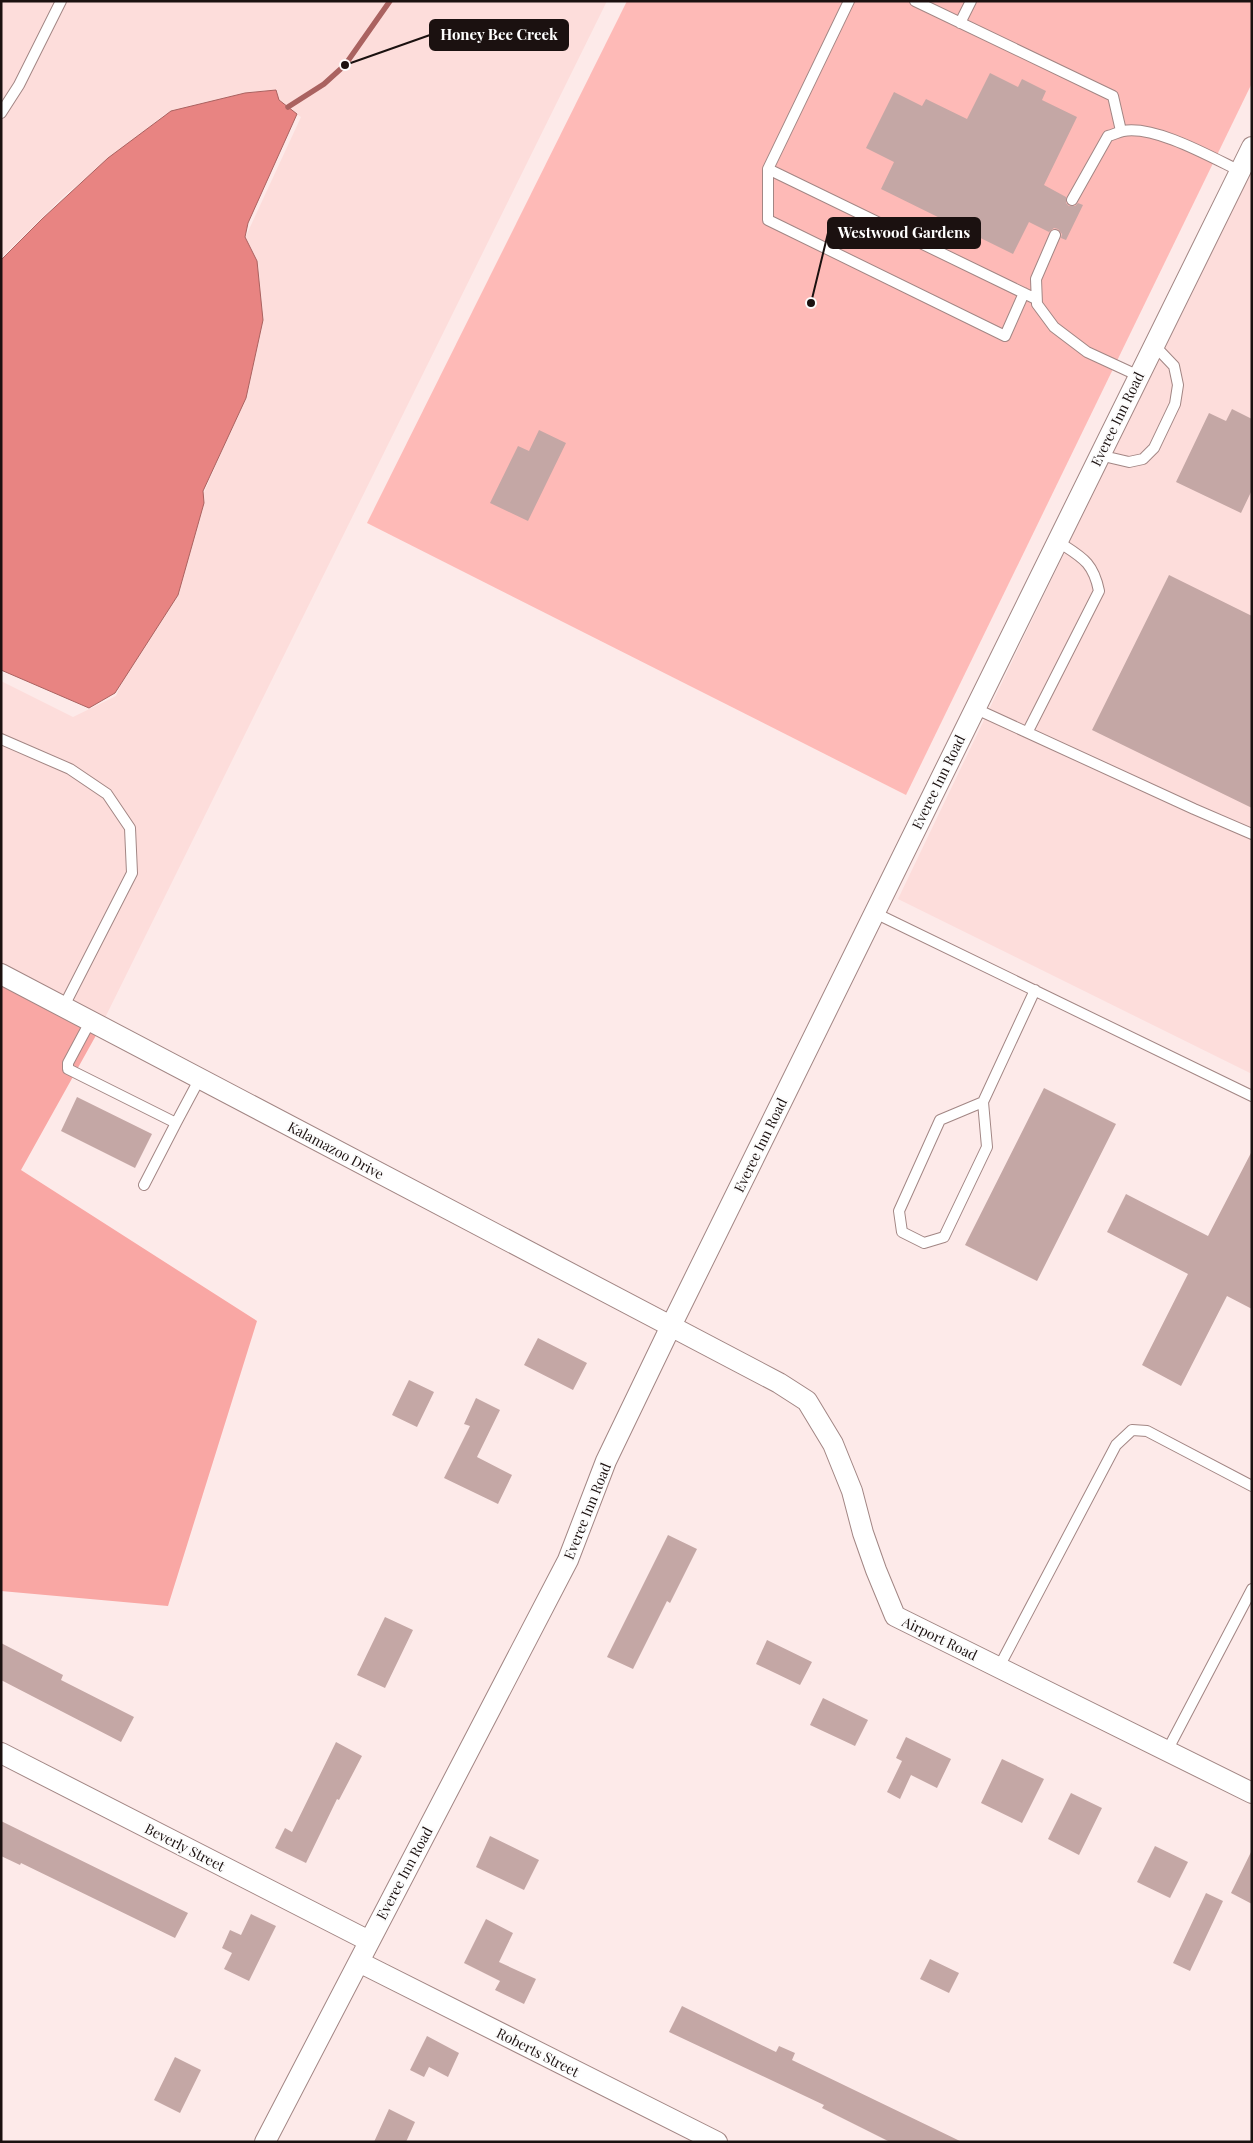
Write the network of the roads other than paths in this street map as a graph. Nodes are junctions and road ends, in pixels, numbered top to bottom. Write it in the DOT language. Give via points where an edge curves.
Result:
graph roads {
  1 [pos="61,1"];
  2 [pos="849,1"];
  3 [pos="915,1"];
  4 [pos="971,1"];
  5 [pos="960,23"];
  6 [pos="1,113"];
  7 [pos="1121,131"];
  8 [pos="1252,147"];
  9 [pos="768,169"];
  10 [pos="1240,171"];
  11 [pos="1072,200"];
  12 [pos="1055,235"];
  13 [pos="1024,293"];
  14 [pos="1036,299"];
  15 [pos="1154,345"];
  16 [pos="1138,376"];
  17 [pos="1099,455"];
  18 [pos="1057,541"];
  19 [pos="974,708"];
  20 [pos="1028,731"];
  21 [pos="1,739"];
  22 [pos="1252,834"];
  23 [pos="875,913"];
  24 [pos="1,974"];
  25 [pos="1035,990"];
  26 [pos="64,1006"];
  27 [pos="91,1020"];
  28 [pos="200,1078"];
  29 [pos="1252,1096"];
  30 [pos="983,1102"];
  31 [pos="176,1124"];
  32 [pos="144,1185"];
  33 [pos="671,1326"];
  34 [pos="1252,1486"];
  35 [pos="1252,1589"];
  36 [pos="998,1667"];
  37 [pos="1167,1750"];
  38 [pos="1,1753"];
  39 [pos="1252,1793"];
  40 [pos="369,1941"];
  41 [pos="359,1962"];
  42 [pos="265,2142"];
  43 [pos="717,2142"];
  1 -- 6 [label="lane" via="19,85"];
  2 -- 9 [label="lane"];
  3 -- 5 [label="lane"];
  4 -- 5 [label="lane"];
  5 -- 7 [label="lane" via="1113,96"];
  7 -- 10 [label="lane" via="1174,139"];
  7 -- 11 [label="lane" via="1108,136"];
  8 -- 10 [label="street, Everee Inn Road"];
  9 -- 13 [label="lane"];
  9 -- 13 [label="lane" via="768,220 996,332 1005,336"];
  10 -- 15 [label="street, Everee Inn Road"];
  12 -- 14 [label="lane" via="1036,279"];
  13 -- 14 [label="lane"];
  14 -- 16 [label="lane" via="1054,327 1087,352"];
  15 -- 16 [label="street, Everee Inn Road"];
  15 -- 17 [label="lane" via="1174,366 1178,384 1175,404 1154,448 1143,459 1130,462"];
  16 -- 17 [label="street, Everee Inn Road"];
  17 -- 18 [label="street, Everee Inn Road"];
  18 -- 19 [label="street, Everee Inn Road"];
  18 -- 20 [label="lane" via="1085,560 1096,574 1099,592"];
  19 -- 20 [label="lane"];
  19 -- 23 [label="street, Everee Inn Road"];
  20 -- 22 [label="lane"];
  21 -- 26 [label="lane" via="70,769 107,794 130,828 132,873"];
  23 -- 25 [label="lane"];
  23 -- 33 [label="street, Everee Inn Road"];
  24 -- 26 [label="street, Kalamazoo Drive"];
  25 -- 29 [label="lane"];
  25 -- 30 [label="lane"];
  26 -- 27 [label="street, Kalamazoo Drive"];
  27 -- 28 [label="street, Kalamazoo Drive"];
  27 -- 31 [label="lane" via="68,1068"];
  28 -- 31 [label="lane"];
  28 -- 33 [label="street, Kalamazoo Drive"];
  30 -- 30 [label="lane" via="988,1147 944,1237 924,1243 902,1232 899,1211 940,1120"];
  31 -- 32 [label="lane"];
  33 -- 36 [label="street, Airport Road" via="807,1401 833,1444 895,1616"];
  33 -- 40 [label="street, Everee Inn Road" via="606,1461 568,1560"];
  34 -- 36 [label="lane" via="1147,1431 1132,1430 1116,1445"];
  35 -- 37 [label="lane"];
  36 -- 37 [label="street, Airport Road"];
  37 -- 39 [label="street, Airport Road"];
  38 -- 40 [label="street, Beverly Street"];
  40 -- 41 [label="street, Everee Inn Road"];
  41 -- 42 [label="street, Everee Inn Road"];
  41 -- 43 [label="street, Roberts Street"];
}
